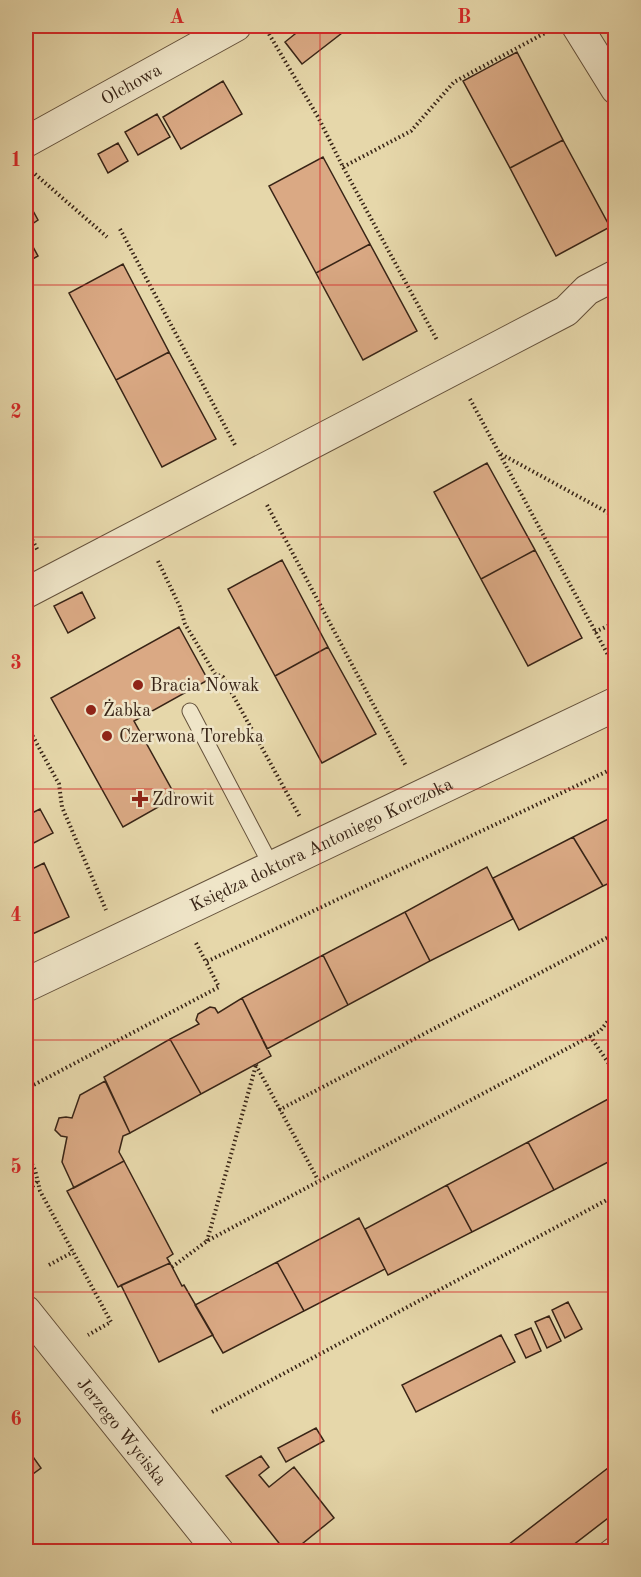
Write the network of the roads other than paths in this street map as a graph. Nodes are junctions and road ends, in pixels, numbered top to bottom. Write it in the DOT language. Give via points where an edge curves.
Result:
graph roads {
  1 [pos="236,26"];
  2 [pos="582,27"];
  3 [pos="615,89"];
  4 [pos="28,156"];
  5 [pos="615,275"];
  6 [pos="26,593"];
  7 [pos="615,704"];
  8 [pos="190,711"];
  9 [pos="272,867"];
  10 [pos="26,985"];
  11 [pos="26,1311"];
  12 [pos="615,1542"];
  13 [pos="219,1551"];
  14 [pos="603,1551"];
  1 -- 4 [label="street, Olchowa"];
  2 -- 3 [label="street"];
  5 -- 6 [label="street" via="587,290 566,311 447,359 251,475"];
  7 -- 9 [label="street, Księdza doktora Antoniego Korczoka"];
  8 -- 9 [label="lane"];
  9 -- 10 [label="street, Księdza doktora Antoniego Korczoka"];
  11 -- 13 [label="street, Jerzego Wyciska"];
  12 -- 14 [label="lane"];
}
